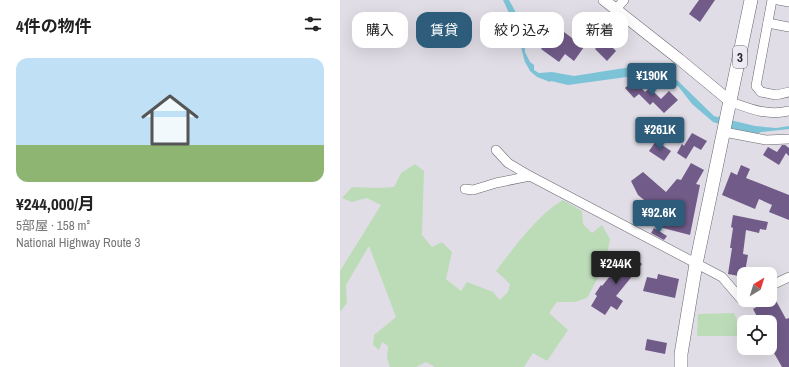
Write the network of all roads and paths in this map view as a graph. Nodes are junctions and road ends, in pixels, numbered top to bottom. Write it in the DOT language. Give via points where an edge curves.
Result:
graph roads {
  1 [pos="604,0"];
  2 [pos="624,0"];
  3 [pos="751,0"];
  4 [pos="772,0"];
  5 [pos="778,0"];
  6 [pos="789,6"];
  7 [pos="616,9"];
  8 [pos="768,23"];
  9 [pos="789,27"];
  10 [pos="789,92"];
  11 [pos="730,108"];
  12 [pos="789,111"];
  13 [pos="725,131"];
  14 [pos="789,139"];
  15 [pos="496,150"];
  16 [pos="530,176"];
  17 [pos="465,189"];
  18 [pos="696,264"];
  19 [pos="789,277"];
  20 [pos="777,283"];
  21 [pos="737,294"];
  22 [pos="681,367"];
  1 -- 7 [label="main road"];
  2 -- 7 [label="street"];
  3 -- 11 [label="highway, 3"];
  4 -- 8 [label="street"];
  5 -- 6 [label="street"];
  7 -- 11 [label="main road"];
  8 -- 9 [label="street"];
  8 -- 10 [label="street" via="756,86 761,92 776,95"];
  11 -- 12 [label="street" via="760,113"];
  11 -- 13 [label="highway, 3"];
  13 -- 14 [label="street" via="766,140"];
  13 -- 18 [label="highway, 3"];
  15 -- 16 [label="street" via="508,163"];
  16 -- 17 [label="street" via="473,190"];
  16 -- 18 [label="street"];
  18 -- 21 [label="street" via="722,277"];
  18 -- 22 [label="highway, 3"];
  19 -- 20 [label="street"];
}
